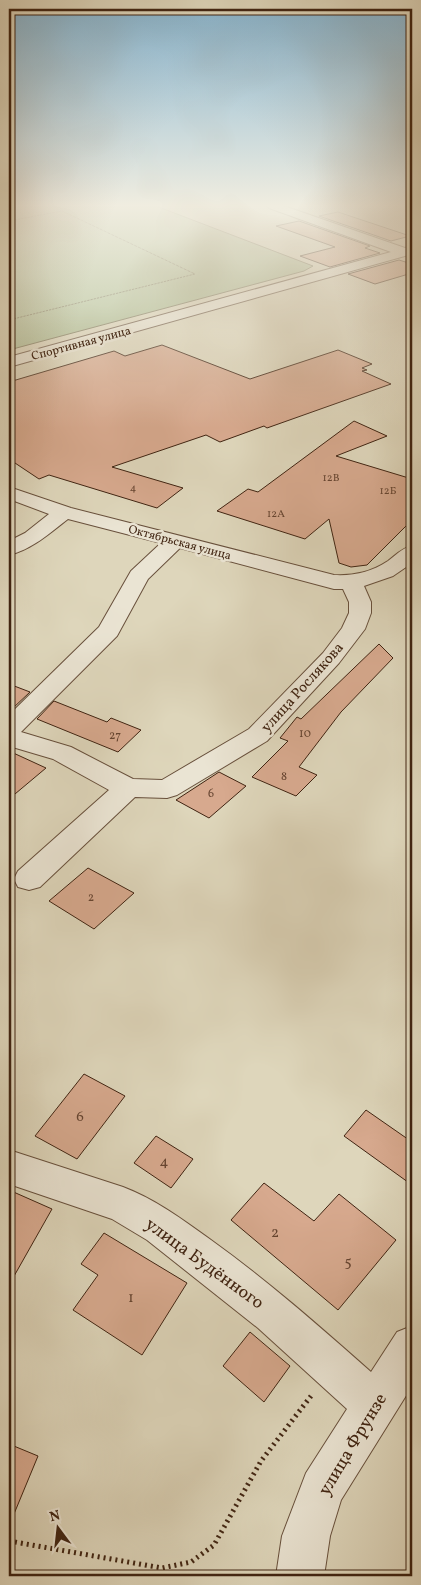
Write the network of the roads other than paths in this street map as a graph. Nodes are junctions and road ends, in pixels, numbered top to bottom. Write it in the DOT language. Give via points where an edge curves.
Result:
graph roads {
  1 [pos="304,280"];
  2 [pos="9,362"];
  3 [pos="9,493"];
  4 [pos="64,512"];
  5 [pos="176,541"];
  6 [pos="9,549"];
  7 [pos="412,552"];
  8 [pos="352,584"];
  9 [pos="9,730"];
  10 [pos="9,737"];
  11 [pos="128,788"];
  12 [pos="29,879"];
  13 [pos="9,1167"];
  14 [pos="412,1347"];
  15 [pos="374,1404"];
  16 [pos="300,1576"];
  1 -- 2 [label="street, Спортивная улица"];
  3 -- 4 [label="street, Октябрьская улица"];
  4 -- 5 [label="street, Октябрьская улица"];
  4 -- 6 [label="street" via="32,537"];
  5 -- 8 [label="street, Октябрьская улица" via="306,576"];
  5 -- 9 [label="street" via="139,576 109,631"];
  7 -- 8 [label="street" via="375,577"];
  8 -- 11 [label="street, улица Рослякова" via="360,602 360,614 353,629 331,658 258,735 167,789"];
  10 -- 11 [label="street" via="62,753"];
  11 -- 12 [label="street"];
  13 -- 15 [label="street, улица Будённого" via="123,1205 161,1227 273,1313"];
  14 -- 15 [label="street, улица Фрунзе"];
  15 -- 16 [label="street, улица Фрунзе" via="322,1489 306,1536"];
}
